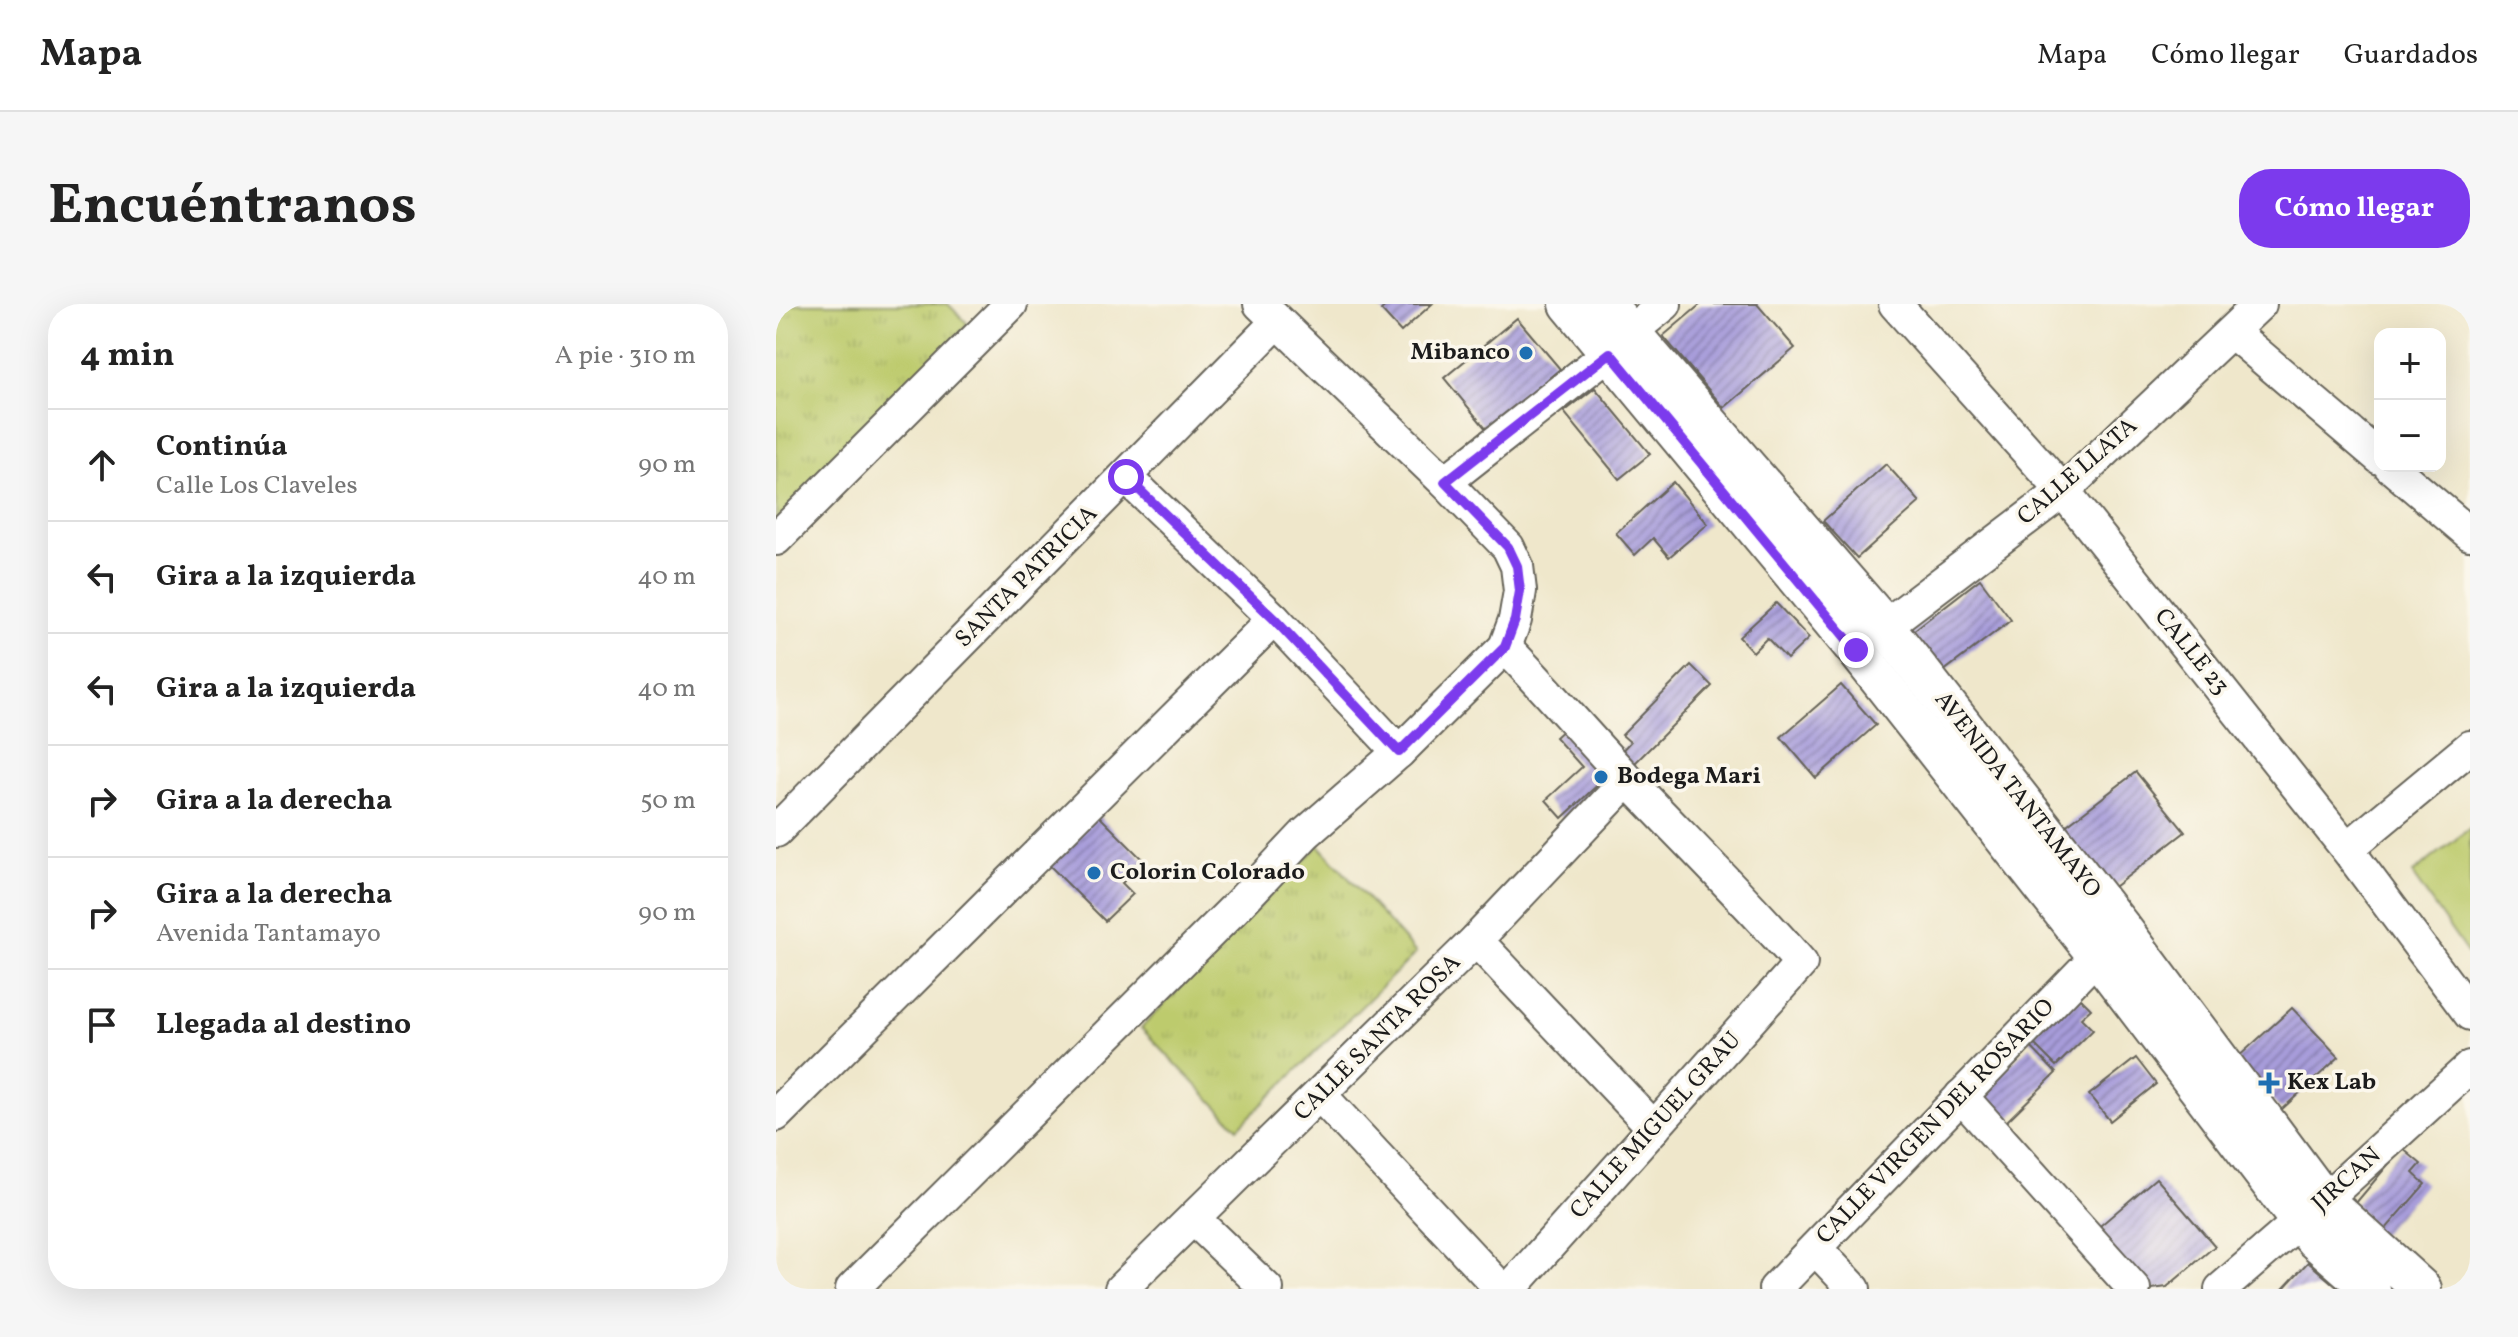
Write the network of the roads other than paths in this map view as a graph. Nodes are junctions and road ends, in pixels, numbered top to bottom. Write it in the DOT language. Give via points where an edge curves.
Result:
graph roads {
  1 [pos="1569,304"];
  2 [pos="1606,304"];
  3 [pos="1665,304"];
  4 [pos="1895,304"];
  5 [pos="2260,304"];
  6 [pos="998,308"];
  7 [pos="1269,313"];
  8 [pos="2232,332"];
  9 [pos="1621,344"];
  10 [pos="2374,453"];
  11 [pos="2397,472"];
  12 [pos="1126,477"];
  13 [pos="1445,482"];
  14 [pos="2063,491"];
  15 [pos="2470,534"];
  16 [pos="776,539"];
  17 [pos="1274,619"];
  18 [pos="1885,626"];
  19 [pos="1505,647"];
  20 [pos="2470,747"];
  21 [pos="1399,752"];
  22 [pos="1628,780"];
  23 [pos="776,831"];
  24 [pos="2347,849"];
  25 [pos="1476,940"];
  26 [pos="2097,956"];
  27 [pos="2470,1014"];
  28 [pos="2470,1067"];
  29 [pos="1320,1095"];
  30 [pos="1961,1096"];
  31 [pos="776,1115"];
  32 [pos="1654,1128"];
  33 [pos="2312,1211"];
  34 [pos="1194,1219"];
  35 [pos="1815,1248"];
  36 [pos="852,1289"];
  37 [pos="1121,1289"];
  38 [pos="1267,1289"];
  39 [pos="1501,1289"];
  40 [pos="1510,1289"];
  41 [pos="1775,1289"];
  42 [pos="1854,1289"];
  43 [pos="2134,1289"];
  44 [pos="2221,1289"];
  45 [pos="2371,1289"];
  46 [pos="2422,1289"];
  1 -- 9 [label="street, AVENIDA TANTAMAYO"];
  2 -- 9 [label="street, AVENIDA TANTAMAYO"];
  3 -- 9 [label="street"];
  4 -- 14 [label="street, CALLE 23"];
  5 -- 8 [label="street, CALLE LLATA"];
  6 -- 16 [label="street"];
  7 -- 12 [label="street, SANTA PATRICIA"];
  7 -- 13 [label="street"];
  8 -- 10 [label="street"];
  8 -- 14 [label="street, CALLE LLATA"];
  9 -- 13 [label="street"];
  9 -- 18 [label="street, AVENIDA TANTAMAYO"];
  9 -- 26 [label="street, AVENIDA TANTAMAYO"];
  11 -- 15 [label="street"];
  12 -- 17 [label="street"];
  12 -- 23 [label="street, SANTA PATRICIA"];
  13 -- 19 [label="street" via="1508,547 1517,566 1520,591"];
  14 -- 18 [label="street, CALLE LLATA"];
  14 -- 24 [label="street, CALLE 23"];
  17 -- 21 [label="street"];
  17 -- 31 [label="street"];
  18 -- 33 [label="street, AVENIDA TANTAMAYO" via="2124,931"];
  19 -- 21 [label="street"];
  19 -- 22 [label="street"];
  20 -- 24 [label="street"];
  21 -- 36 [label="street" via="1305,834"];
  22 -- 25 [label="street, CALLE SANTA ROSA"];
  22 -- 32 [label="street, CALLE MIGUEL GRAU" via="1801,963"];
  24 -- 27 [label="street, CALLE 23"];
  25 -- 29 [label="street, CALLE SANTA ROSA"];
  25 -- 32 [label="street"];
  26 -- 30 [label="street, CALLE VIRGEN DEL ROSARIO"];
  26 -- 33 [label="street, AVENIDA TANTAMAYO"];
  28 -- 33 [label="street, JIRCAN"];
  29 -- 34 [label="street, CALLE SANTA ROSA"];
  29 -- 39 [label="street"];
  30 -- 35 [label="street, CALLE VIRGEN DEL ROSARIO"];
  30 -- 43 [label="street"];
  32 -- 40 [label="street, CALLE MIGUEL GRAU"];
  33 -- 44 [label="street, JIRCAN"];
  33 -- 45 [label="street, AVENIDA TANTAMAYO" via="2315,1240"];
  33 -- 46 [label="street, AVENIDA TANTAMAYO"];
  34 -- 37 [label="street, CALLE SANTA ROSA"];
  34 -- 38 [label="street"];
  35 -- 41 [label="street, CALLE VIRGEN DEL ROSARIO"];
  35 -- 42 [label="street"];
}
